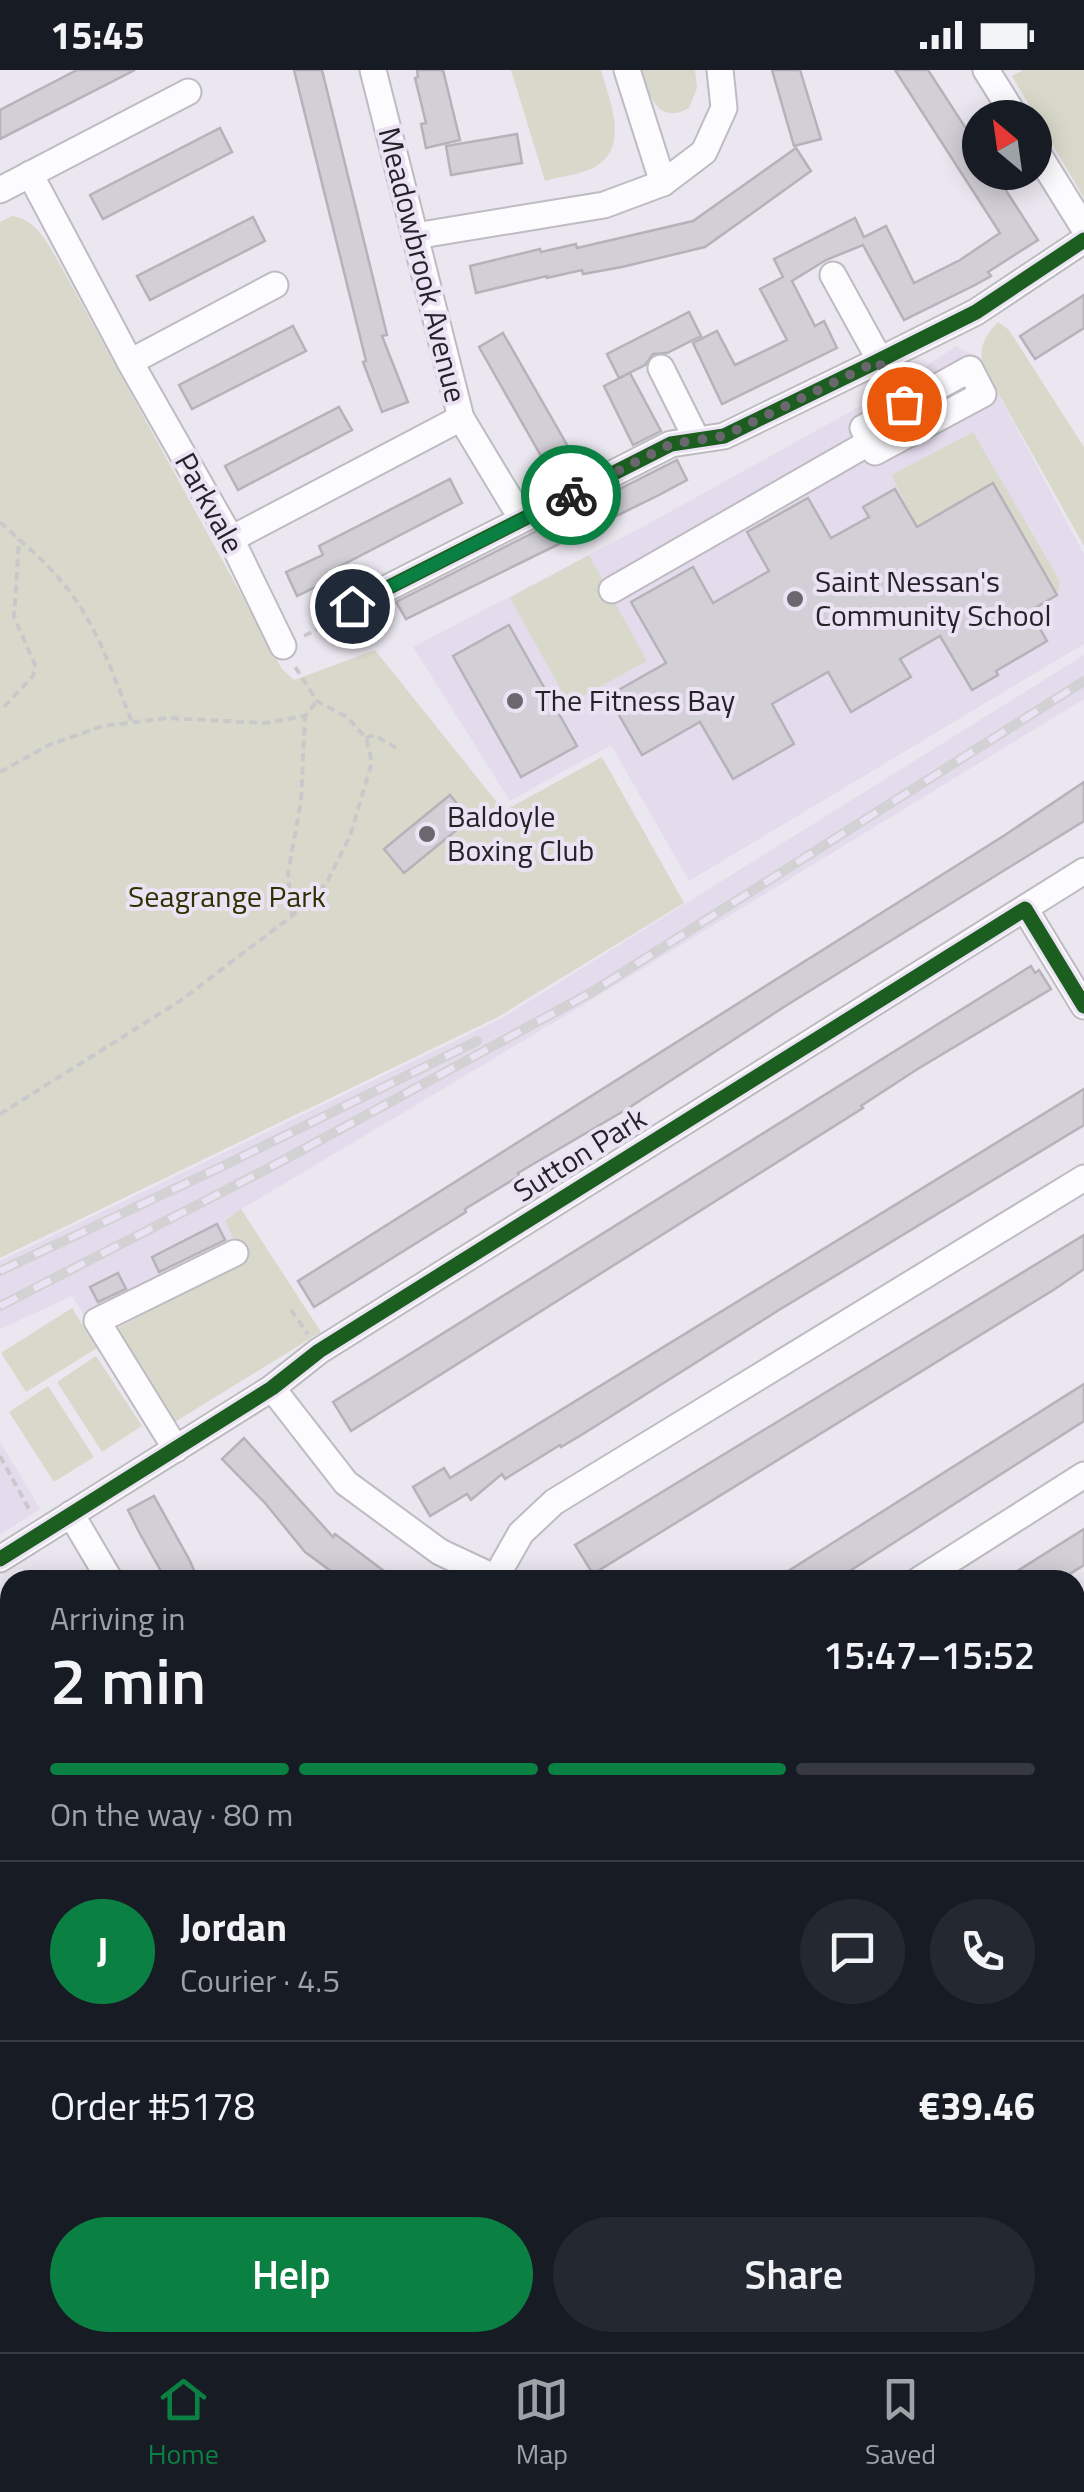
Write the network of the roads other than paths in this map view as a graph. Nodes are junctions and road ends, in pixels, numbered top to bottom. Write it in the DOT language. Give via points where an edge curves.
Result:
graph roads {
  1 [pos="373,70"];
  2 [pos="627,70"];
  3 [pos="720,70"];
  4 [pos="986,70"];
  5 [pos="188,92"];
  6 [pos="1005,100"];
  7 [pos="30,174"];
  8 [pos="1052,176"];
  9 [pos="663,182"];
  10 [pos="0,190"];
  11 [pos="1084,228"];
  12 [pos="415,236"];
  13 [pos="1084,240"];
  14 [pos="833,274"];
  15 [pos="274,285"];
  16 [pos="878,361"];
  17 [pos="130,362"];
  18 [pos="660,368"];
  19 [pos="904,404"];
  20 [pos="461,418"];
  21 [pos="696,438"];
  22 [pos="870,442"];
  23 [pos="514,506"];
  24 [pos="231,539"];
  25 [pos="612,590"];
  26 [pos="352,606"];
  27 [pos="283,646"];
  28 [pos="1084,871"];
  29 [pos="1025,908"];
  30 [pos="1084,1006"];
  31 [pos="1084,1178"];
  32 [pos="235,1253"];
  33 [pos="272,1388"];
  34 [pos="176,1449"];
  35 [pos="1084,1475"];
  36 [pos="71,1514"];
  37 [pos="0,1559"];
  38 [pos="104,1570"];
  39 [pos="479,1570"];
  40 [pos="503,1570"];
  41 [pos="934,1570"];
  1 -- 12 [label="street, Meadowbrook Avenue"];
  2 -- 9 [label="street"];
  3 -- 9 [label="street" via="724,108 704,152"];
  4 -- 6 [label="street"];
  5 -- 7 [label="street"];
  7 -- 10 [label="street"];
  7 -- 17 [label="street, Parkvale"];
  8 -- 11 [label="street"];
  9 -- 12 [label="street" via="604,205"];
  12 -- 20 [label="street, Meadowbrook Avenue"];
  13 -- 16 [label="street" via="976,312"];
  14 -- 16 [label="street"];
  15 -- 17 [label="street"];
  16 -- 19 [label="street"];
  16 -- 21 [label="street" via="724,436"];
  17 -- 24 [label="street, Parkvale"];
  18 -- 21 [label="street"];
  19 -- 22 [label="street" via="863,428"];
  19 -- 22 [label="street" via="970,369 983,394 876,452"];
  20 -- 23 [label="street, Meadowbrook Avenue"];
  20 -- 24 [label="street"];
  21 -- 26 [label="street" via="671,444"];
  22 -- 25 [label="street"];
  24 -- 27 [label="street, Parkvale"];
  28 -- 29 [label="street, Sutton Park"];
  29 -- 30 [label="street"];
  29 -- 33 [label="street, Sutton Park" via="319,1350"];
  31 -- 40 [label="street" via="554,1502 522,1533"];
  32 -- 34 [label="street" via="97,1320"];
  33 -- 34 [label="street, Sutton Park"];
  33 -- 39 [label="street" via="346,1483 440,1552"];
  34 -- 36 [label="street, Sutton Park"];
  35 -- 41 [label="street"];
  36 -- 37 [label="street, Sutton Park"];
  36 -- 38 [label="street"];
}
